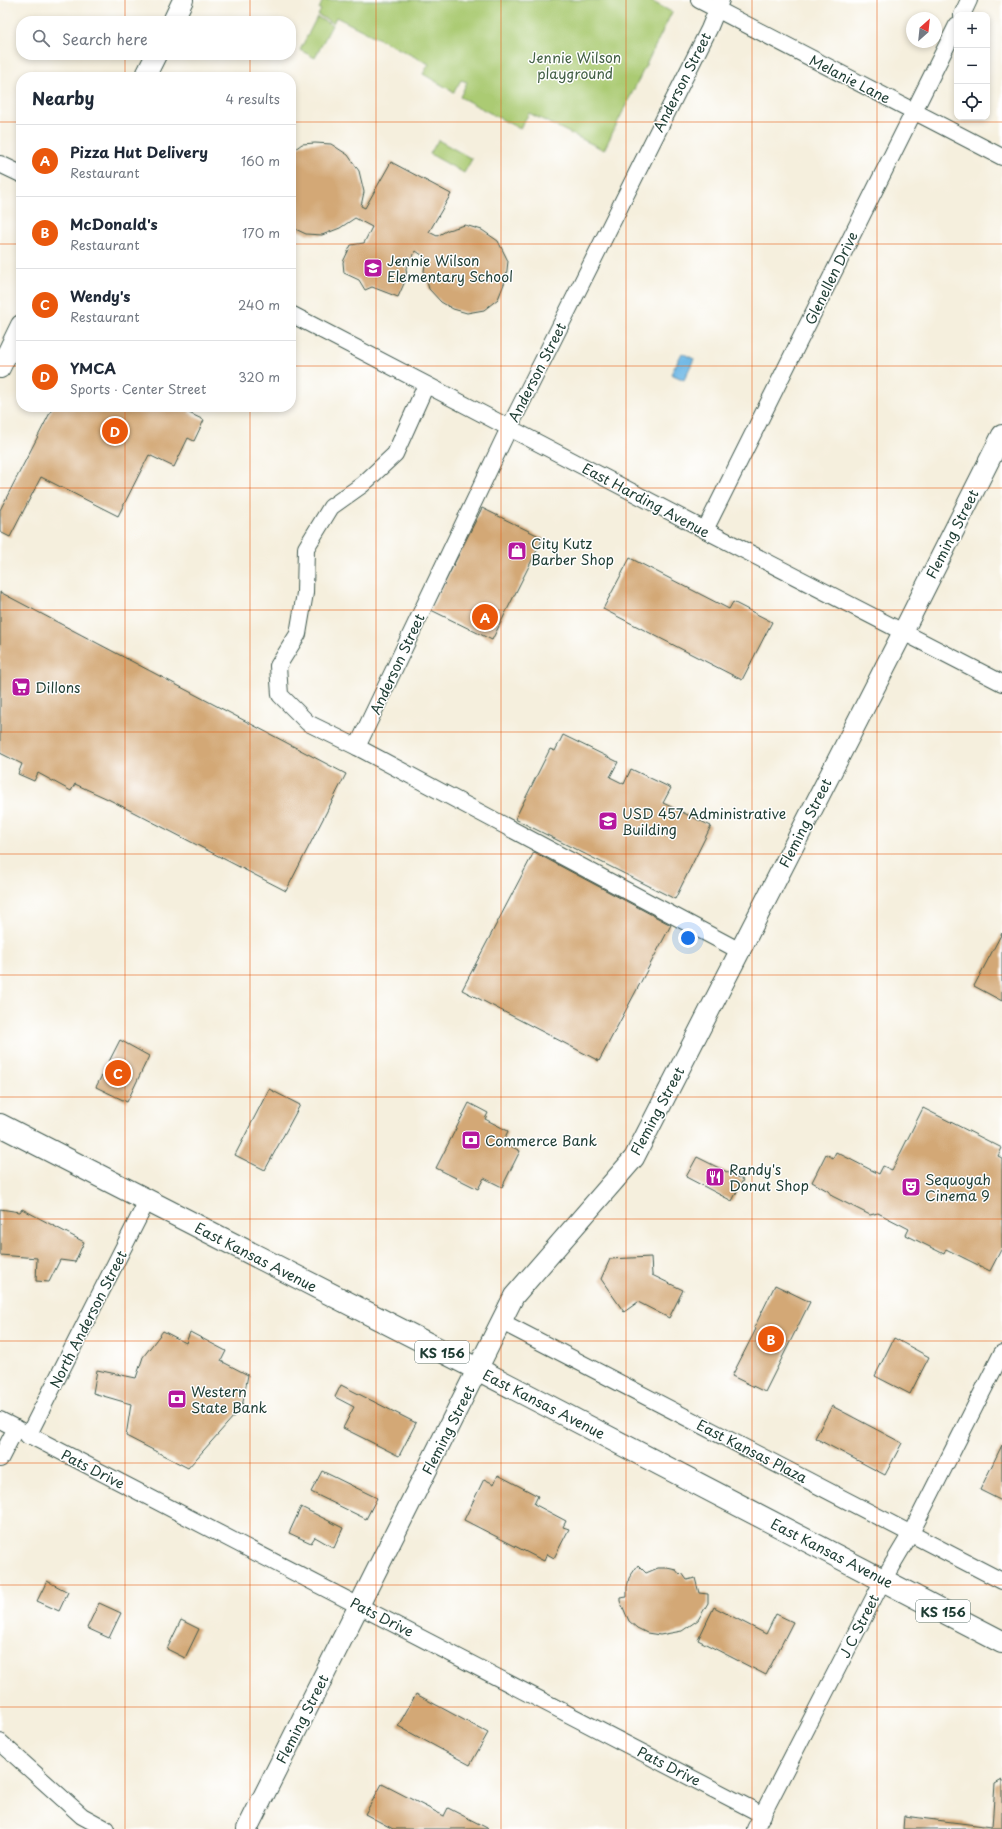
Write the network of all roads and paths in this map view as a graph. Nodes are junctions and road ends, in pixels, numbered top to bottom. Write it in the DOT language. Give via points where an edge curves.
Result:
graph roads {
  1 [pos="183,0"];
  2 [pos="699,0"];
  3 [pos="970,0"];
  4 [pos="719,5"];
  5 [pos="964,12"];
  6 [pos="175,16"];
  7 [pos="954,31"];
  8 [pos="154,60"];
  9 [pos="148,72"];
  10 [pos="914,111"];
  11 [pos="1002,157"];
  12 [pos="0,164"];
  13 [pos="16,172"];
  14 [pos="296,317"];
  15 [pos="16,335"];
  16 [pos="0,368"];
  17 [pos="426,385"];
  18 [pos="509,428"];
  19 [pos="1002,435"];
  20 [pos="705,530"];
  21 [pos="904,632"];
  22 [pos="1002,683"];
  23 [pos="358,747"];
  24 [pos="740,951"];
  25 [pos="0,1125"];
  26 [pos="147,1201"];
  27 [pos="502,1322"];
  28 [pos="1002,1353"];
  29 [pos="478,1370"];
  30 [pos="0,1420"];
  31 [pos="22,1432"];
  32 [pos="0,1459"];
  33 [pos="911,1533"];
  34 [pos="883,1580"];
  35 [pos="1002,1580"];
  36 [pos="360,1606"];
  37 [pos="1002,1642"];
  38 [pos="0,1742"];
  39 [pos="763,1815"];
  40 [pos="106,1829"];
  41 [pos="247,1829"];
  42 [pos="755,1829"];
  1 -- 6 [label="street"];
  2 -- 4 [label="street, Melanie Lane"];
  3 -- 5 [label="street"];
  4 -- 10 [label="street, Melanie Lane"];
  4 -- 18 [label="street, Anderson Street"];
  7 -- 10 [label="street, Glenellen Drive"];
  8 -- 9 [label="street"];
  10 -- 11 [label="street, Melanie Lane"];
  10 -- 20 [label="street, Glenellen Drive"];
  12 -- 13 [label="street"];
  14 -- 17 [label="street, East Harding Avenue"];
  15 -- 16 [label="street"];
  17 -- 18 [label="street, East Harding Avenue"];
  17 -- 23 [label="street" via="394,454 362,485 331,507 306,548 305,593 298,634 278,666 280,695 308,723"];
  18 -- 20 [label="street, East Harding Avenue"];
  18 -- 23 [label="street, Anderson Street"];
  19 -- 21 [label="street, Fleming Street"];
  20 -- 21 [label="street, East Harding Avenue"];
  21 -- 22 [label="street, East Harding Avenue"];
  21 -- 24 [label="street, Fleming Street"];
  23 -- 24 [label="street"];
  24 -- 27 [label="street, Fleming Street" via="634,1158 514,1296"];
  25 -- 26 [label="main road, East Kansas Avenue / KS 156"];
  26 -- 29 [label="main road, East Kansas Avenue / KS 156"];
  26 -- 31 [label="street, North Anderson Street"];
  27 -- 29 [label="street, Fleming Street"];
  27 -- 33 [label="street, East Kansas Plaza"];
  28 -- 33 [label="street, J C Street"];
  29 -- 34 [label="main road, East Kansas Avenue / KS 156"];
  29 -- 36 [label="street, Fleming Street"];
  30 -- 31 [label="street, Pats Drive"];
  31 -- 32 [label="street"];
  31 -- 36 [label="street, Pats Drive"];
  33 -- 34 [label="street, J C Street"];
  33 -- 35 [label="street, East Kansas Plaza"];
  34 -- 37 [label="main road, East Kansas Avenue / KS 156"];
  34 -- 39 [label="street, J C Street"];
  36 -- 39 [label="street, Pats Drive"];
  36 -- 41 [label="street, Fleming Street"];
  38 -- 40 [label="street" via="82,1816"];
  39 -- 42 [label="street, J C Street"];
}
